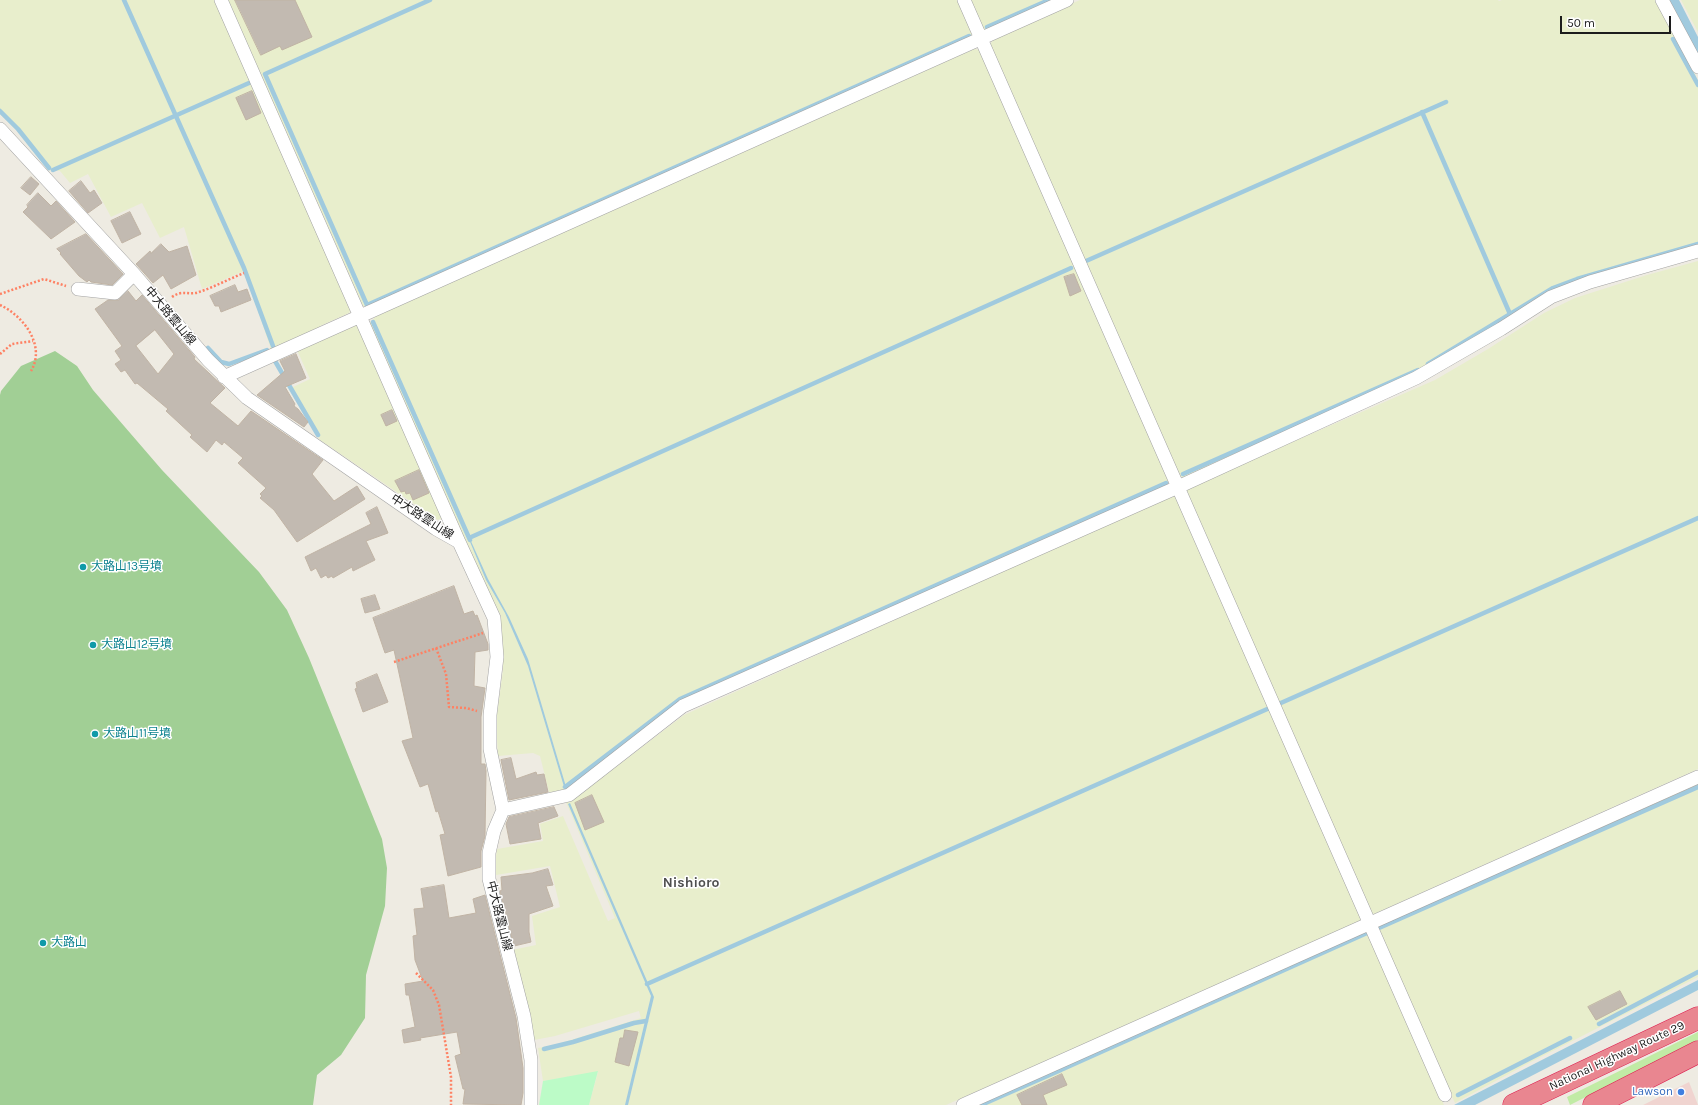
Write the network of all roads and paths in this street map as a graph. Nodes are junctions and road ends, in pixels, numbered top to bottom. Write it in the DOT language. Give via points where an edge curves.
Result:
graph roads {
  1 [pos="221,0"];
  2 [pos="964,0"];
  3 [pos="1067,0"];
  4 [pos="1662,0"];
  5 [pos="980,38"];
  6 [pos="1698,67"];
  7 [pos="0,129"];
  8 [pos="1698,251"];
  9 [pos="244,273"];
  10 [pos="134,274"];
  11 [pos="78,289"];
  12 [pos="0,294"];
  13 [pos="166,301"];
  14 [pos="0,305"];
  15 [pos="361,317"];
  16 [pos="33,341"];
  17 [pos="0,354"];
  18 [pos="31,371"];
  19 [pos="224,377"];
  20 [pos="1178,487"];
  21 [pos="459,542"];
  22 [pos="494,629"];
  23 [pos="436,648"];
  24 [pos="394,662"];
  25 [pos="490,715"];
  26 [pos="1698,777"];
  27 [pos="503,810"];
  28 [pos="1370,924"];
  29 [pos="416,973"];
  30 [pos="1698,1018"];
  31 [pos="1698,1052"];
  32 [pos="1445,1095"];
  33 [pos="451,1105"];
  34 [pos="531,1105"];
  35 [pos="963,1105"];
  36 [pos="1514,1105"];
  37 [pos="1594,1105"];
  1 -- 15 [label="street"];
  2 -- 5 [label="street"];
  3 -- 5 [label="street"];
  4 -- 6 [label="street"];
  5 -- 15 [label="street"];
  5 -- 20 [label="street"];
  7 -- 10 [label="street, 中大路雲山線"];
  8 -- 20 [label="street" via="1590,282 1551,297 1416,378"];
  9 -- 13 [label="path" via="197,293 177,293"];
  10 -- 11 [label="street" via="115,293"];
  10 -- 19 [label="street, 中大路雲山線"];
  11 -- 12 [label="path" via="44,279"];
  14 -- 16 [label="path" via="29,329"];
  15 -- 19 [label="street"];
  15 -- 21 [label="street"];
  16 -- 17 [label="path" via="12,344"];
  16 -- 18 [label="path" via="37,354"];
  19 -- 21 [label="street, 中大路雲山線" via="247,398 436,529"];
  20 -- 27 [label="street" via="683,706 569,795"];
  20 -- 28 [label="street"];
  21 -- 22 [label="street, 中大路雲山線" via="494,618"];
  22 -- 23 [label="path"];
  22 -- 25 [label="street, 中大路雲山線" via="497,657"];
  23 -- 24 [label="path"];
  23 -- 25 [label="path" via="446,674 449,707 466,708"];
  25 -- 27 [label="street, 中大路雲山線" via="490,749"];
  26 -- 28 [label="street"];
  27 -- 34 [label="street, 中大路雲山線" via="494,831 489,854 489,879 524,1016 531,1060"];
  28 -- 32 [label="street"];
  28 -- 35 [label="street"];
  29 -- 33 [label="path" via="434,990 439,1005 451,1078"];
  30 -- 36 [label="highway, National Highway Route 29"];
  31 -- 37 [label="highway"];
}
